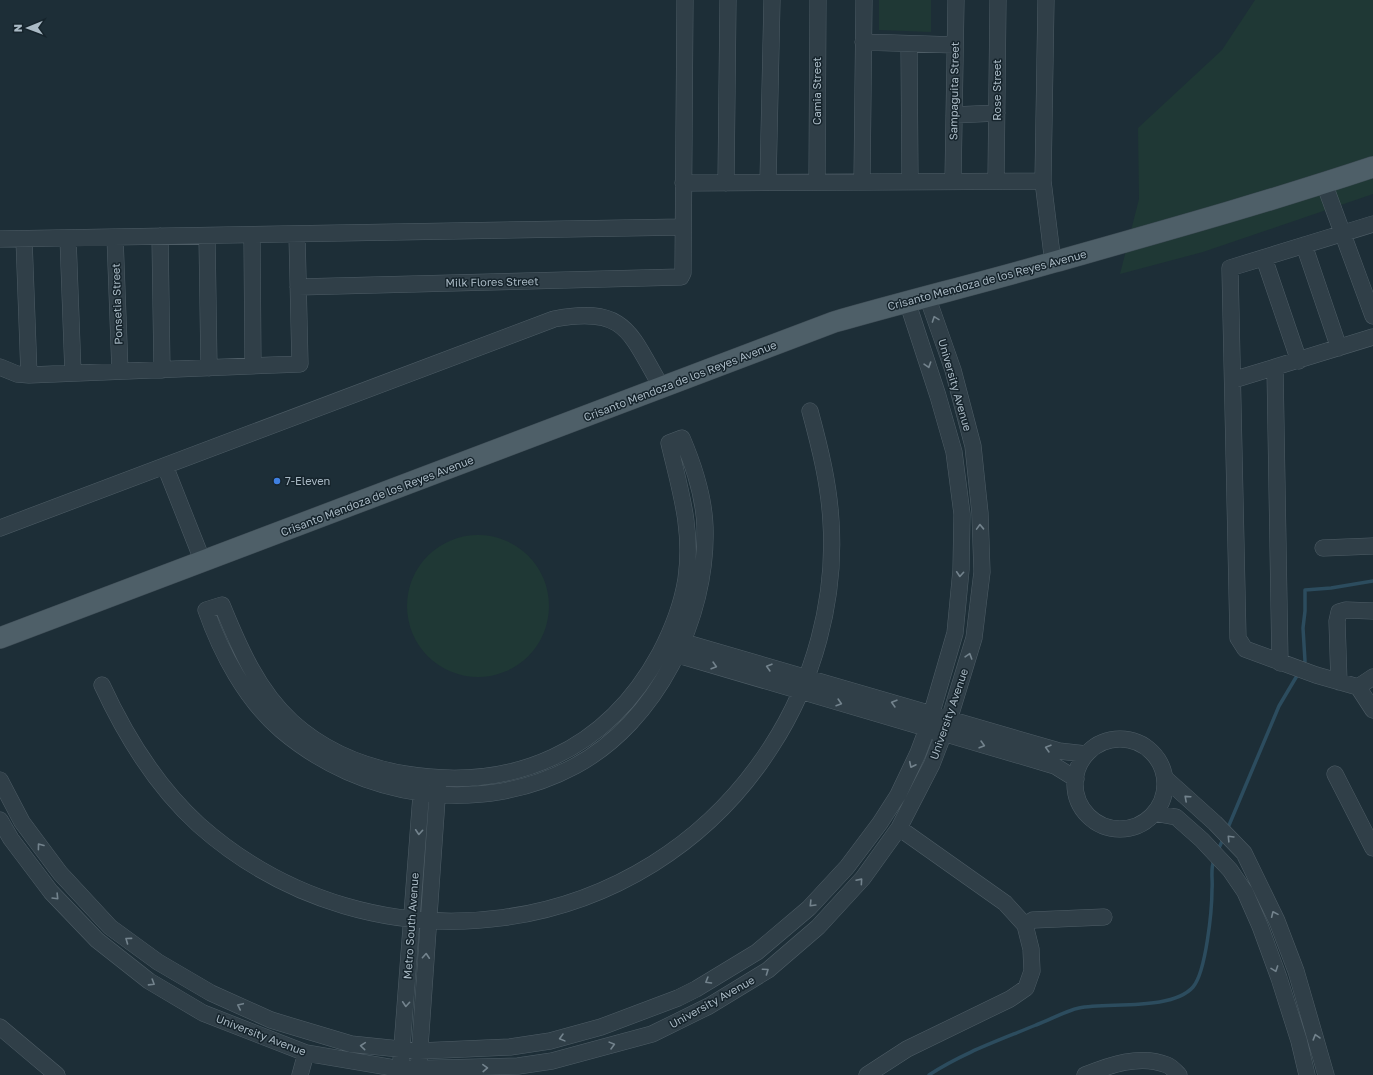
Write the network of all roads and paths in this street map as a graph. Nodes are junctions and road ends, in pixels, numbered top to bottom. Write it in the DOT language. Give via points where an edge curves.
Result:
graph roads {
  1 [pos="684,0"];
  2 [pos="728,0"];
  3 [pos="772,0"];
  4 [pos="818,0"];
  5 [pos="864,0"];
  6 [pos="956,0"];
  7 [pos="998,0"];
  8 [pos="1046,0"];
  9 [pos="864,42"];
  10 [pos="909,44"];
  11 [pos="955,45"];
  12 [pos="997,113"];
  13 [pos="954,115"];
  14 [pos="1373,167"];
  15 [pos="910,181"];
  16 [pos="952,181"];
  17 [pos="996,181"];
  18 [pos="1043,181"];
  19 [pos="768,182"];
  20 [pos="817,182"];
  21 [pos="862,182"];
  22 [pos="683,183"];
  23 [pos="726,183"];
  24 [pos="1324,183"];
  25 [pos="1373,224"];
  26 [pos="683,227"];
  27 [pos="1343,234"];
  28 [pos="297,235"];
  29 [pos="160,236"];
  30 [pos="207,236"];
  31 [pos="252,236"];
  32 [pos="115,237"];
  33 [pos="68,238"];
  34 [pos="0,239"];
  35 [pos="24,239"];
  36 [pos="1304,245"];
  37 [pos="1264,258"];
  38 [pos="1052,263"];
  39 [pos="298,287"];
  40 [pos="927,296"];
  41 [pos="907,301"];
  42 [pos="1373,316"];
  43 [pos="1373,337"];
  44 [pos="1339,348"];
  45 [pos="1299,361"];
  46 [pos="253,366"];
  47 [pos="0,367"];
  48 [pos="209,368"];
  49 [pos="1275,368"];
  50 [pos="162,370"];
  51 [pos="120,371"];
  52 [pos="74,373"];
  53 [pos="29,375"];
  54 [pos="1233,380"];
  55 [pos="662,388"];
  56 [pos="810,412"];
  57 [pos="165,466"];
  58 [pos="0,528"];
  59 [pos="1373,546"];
  60 [pos="1323,548"];
  61 [pos="203,562"];
  62 [pos="1373,611"];
  63 [pos="0,638"];
  64 [pos="672,646"];
  65 [pos="1284,664"];
  66 [pos="1373,677"];
  67 [pos="1339,682"];
  68 [pos="102,685"];
  69 [pos="804,685"];
  70 [pos="1358,687"];
  71 [pos="1373,710"];
  72 [pos="929,722"];
  73 [pos="947,727"];
  74 [pos="1086,754"];
  75 [pos="1335,774"];
  76 [pos="423,777"];
  77 [pos="438,778"];
  78 [pos="1165,778"];
  79 [pos="1076,779"];
  80 [pos="0,780"];
  81 [pos="422,793"];
  82 [pos="437,796"];
  83 [pos="1154,814"];
  84 [pos="1,826"];
  85 [pos="899,828"];
  86 [pos="1373,848"];
  87 [pos="1104,917"];
  88 [pos="412,920"];
  89 [pos="429,922"];
  90 [pos="1025,925"];
  91 [pos="0,1027"];
  92 [pos="402,1049"];
  93 [pos="420,1051"];
  94 [pos="306,1053"];
  95 [pos="519,1071"];
  96 [pos="400,1072"];
  97 [pos="418,1072"];
  98 [pos="57,1075"];
  99 [pos="300,1075"];
  100 [pos="867,1075"];
  101 [pos="1085,1075"];
  102 [pos="1180,1075"];
  103 [pos="1307,1075"];
  104 [pos="1326,1075"];
  1 -- 22 [label="street"];
  2 -- 23 [label="street"];
  3 -- 19 [label="street"];
  4 -- 20 [label="street, Camia Street"];
  5 -- 9 [label="street"];
  6 -- 11 [label="street, Sampaguita Street"];
  7 -- 12 [label="street, Rose Street"];
  8 -- 18 [label="street"];
  9 -- 10 [label="street"];
  9 -- 21 [label="street"];
  10 -- 11 [label="street"];
  10 -- 15 [label="street"];
  11 -- 13 [label="street, Sampaguita Street"];
  12 -- 13 [label="street"];
  12 -- 17 [label="street, Rose Street"];
  13 -- 16 [label="street, Sampaguita Street"];
  14 -- 24 [label="main road, Crisanto Mendoza de los Reyes Avenue"];
  15 -- 16 [label="street"];
  15 -- 21 [label="street"];
  16 -- 17 [label="street"];
  17 -- 18 [label="street"];
  18 -- 38 [label="street"];
  19 -- 20 [label="street"];
  19 -- 23 [label="street"];
  20 -- 21 [label="street"];
  22 -- 23 [label="street"];
  22 -- 26 [label="street"];
  24 -- 27 [label="street"];
  24 -- 38 [label="main road, Crisanto Mendoza de los Reyes Avenue"];
  25 -- 27 [label="street"];
  26 -- 28 [label="street"];
  26 -- 39 [label="street, Milk Flores Street" via="683,272 678,278"];
  27 -- 36 [label="street"];
  27 -- 42 [label="street"];
  28 -- 31 [label="street"];
  28 -- 39 [label="street"];
  29 -- 30 [label="street"];
  29 -- 32 [label="street"];
  29 -- 50 [label="street"];
  30 -- 31 [label="street"];
  30 -- 48 [label="street"];
  31 -- 46 [label="street"];
  32 -- 33 [label="street"];
  32 -- 51 [label="street, Ponsetia Street"];
  33 -- 35 [label="street"];
  33 -- 52 [label="street"];
  34 -- 35 [label="street"];
  35 -- 53 [label="street"];
  36 -- 37 [label="street"];
  36 -- 44 [label="street"];
  37 -- 45 [label="street"];
  37 -- 54 [label="street" via="1230,268"];
  38 -- 40 [label="main road, Crisanto Mendoza de los Reyes Avenue"];
  39 -- 46 [label="street" via="300,364"];
  40 -- 41 [label="main road, Crisanto Mendoza de los Reyes Avenue"];
  73 -- 40 [label="street, University Avenue, one-way" via="974,638 982,572 980,513 973,446 953,370"];
  41 -- 55 [label="main road, Crisanto Mendoza de los Reyes Avenue" via="834,322"];
  41 -- 72 [label="street, University Avenue, one-way" via="954,452 962,514 961,570 955,633"];
  43 -- 44 [label="street"];
  44 -- 45 [label="street"];
  45 -- 49 [label="street"];
  46 -- 48 [label="street"];
  47 -- 53 [label="street" via="17,374"];
  48 -- 50 [label="street"];
  49 -- 54 [label="street"];
  49 -- 65 [label="street"];
  50 -- 51 [label="street"];
  51 -- 52 [label="street"];
  52 -- 53 [label="street"];
  54 -- 65 [label="street" via="1238,638 1245,649"];
  55 -- 57 [label="street" via="624,327 606,317 568,316 554,319"];
  55 -- 61 [label="main road, Crisanto Mendoza de los Reyes Avenue"];
  56 -- 69 [label="street" via="824,466 831,522 831,561 827,601"];
  57 -- 58 [label="street"];
  57 -- 61 [label="street"];
  59 -- 60 [label="street"];
  61 -- 63 [label="main road, Crisanto Mendoza de los Reyes Avenue"];
  62 -- 67 [label="street" via="1339,612"];
  64 -- 64 [label="street" via="694,613 704,554 705,526 696,474 682,438 669,443 685,506 688,535 686,580 677,612"];
  64 -- 69 [label="street"];
  64 -- 77 [label="street" via="618,712 599,730 568,749 519,771 465,778"];
  64 -- 82 [label="street" via="648,702 610,742 576,766 525,787 495,793"];
  65 -- 67 [label="street"];
  66 -- 70 [label="street"];
  67 -- 70 [label="street"];
  68 -- 88 [label="street" via="120,724 142,760 169,794 229,849 262,871 298,889 373,914"];
  69 -- 72 [label="street"];
  69 -- 89 [label="street" via="783,729 734,797 672,852 598,893 550,909 515,917 472,922"];
  70 -- 71 [label="street"];
  72 -- 73 [label="street"];
  72 -- 93 [label="street, University Avenue, one-way" via="898,795 880,823 847,867 809,908 757,952 678,998 601,1027 550,1041 510,1047"];
  74 -- 73 [label="street, one-way" via="1059,751"];
  73 -- 79 [label="street, one-way" via="1055,766"];
  73 -- 85 [label="street, University Avenue" via="932,764"];
  74 -- 78 [label="street" via="1109,740 1136,741 1146,746 1157,758"];
  74 -- 79 [label="street" via="1078,768"];
  75 -- 86 [label="street"];
  76 -- 77 [label="street"];
  76 -- 81 [label="street, Metro South Avenue"];
  76 -- 81 [label="street" via="380,770 319,743 273,702 240,648 222,605 206,610 213,630 242,684 280,730 342,770 405,791"];
  77 -- 82 [label="street, Metro South Avenue"];
  78 -- 83 [label="street" via="1162,800"];
  104 -- 78 [label="street, one-way" via="1296,971 1277,921 1244,853"];
  79 -- 83 [label="street" via="1076,790 1081,805 1087,814 1100,824 1115,829 1126,829 1142,824"];
  92 -- 80 [label="street, University Avenue, one-way" via="351,1044 271,1020 210,992 158,962 110,927 60,873 22,822"];
  81 -- 82 [label="street"];
  81 -- 88 [label="street, Metro South Avenue, one-way"];
  82 -- 89 [label="street, Metro South Avenue"];
  83 -- 103 [label="street, one-way" via="1176,817 1230,870 1245,892 1263,934 1292,1020"];
  84 -- 94 [label="street, University Avenue, one-way" via="51,892 97,940 148,981 203,1013"];
  85 -- 90 [label="street" via="1005,903"];
  95 -- 85 [label="street, University Avenue, one-way" via="652,1034 709,1006 768,970 818,927 863,878"];
  87 -- 90 [label="street" via="1033,920"];
  88 -- 89 [label="street"];
  88 -- 92 [label="street, Metro South Avenue, one-way"];
  93 -- 89 [label="street, Metro South Avenue, one-way"];
  90 -- 100 [label="street" via="1031,949 1032,972 1026,988 991,1009 907,1049"];
  91 -- 98 [label="street"];
  92 -- 93 [label="street, University Avenue"];
  92 -- 96 [label="street, Metro South Avenue"];
  93 -- 97 [label="street, Metro South Avenue"];
  94 -- 96 [label="street, University Avenue"];
  94 -- 99 [label="street"];
  97 -- 95 [label="street, University Avenue, one-way"];
  96 -- 97 [label="street, University Avenue"];
  101 -- 102 [label="street" via="1113,1064 1144,1060 1168,1065"];
}
